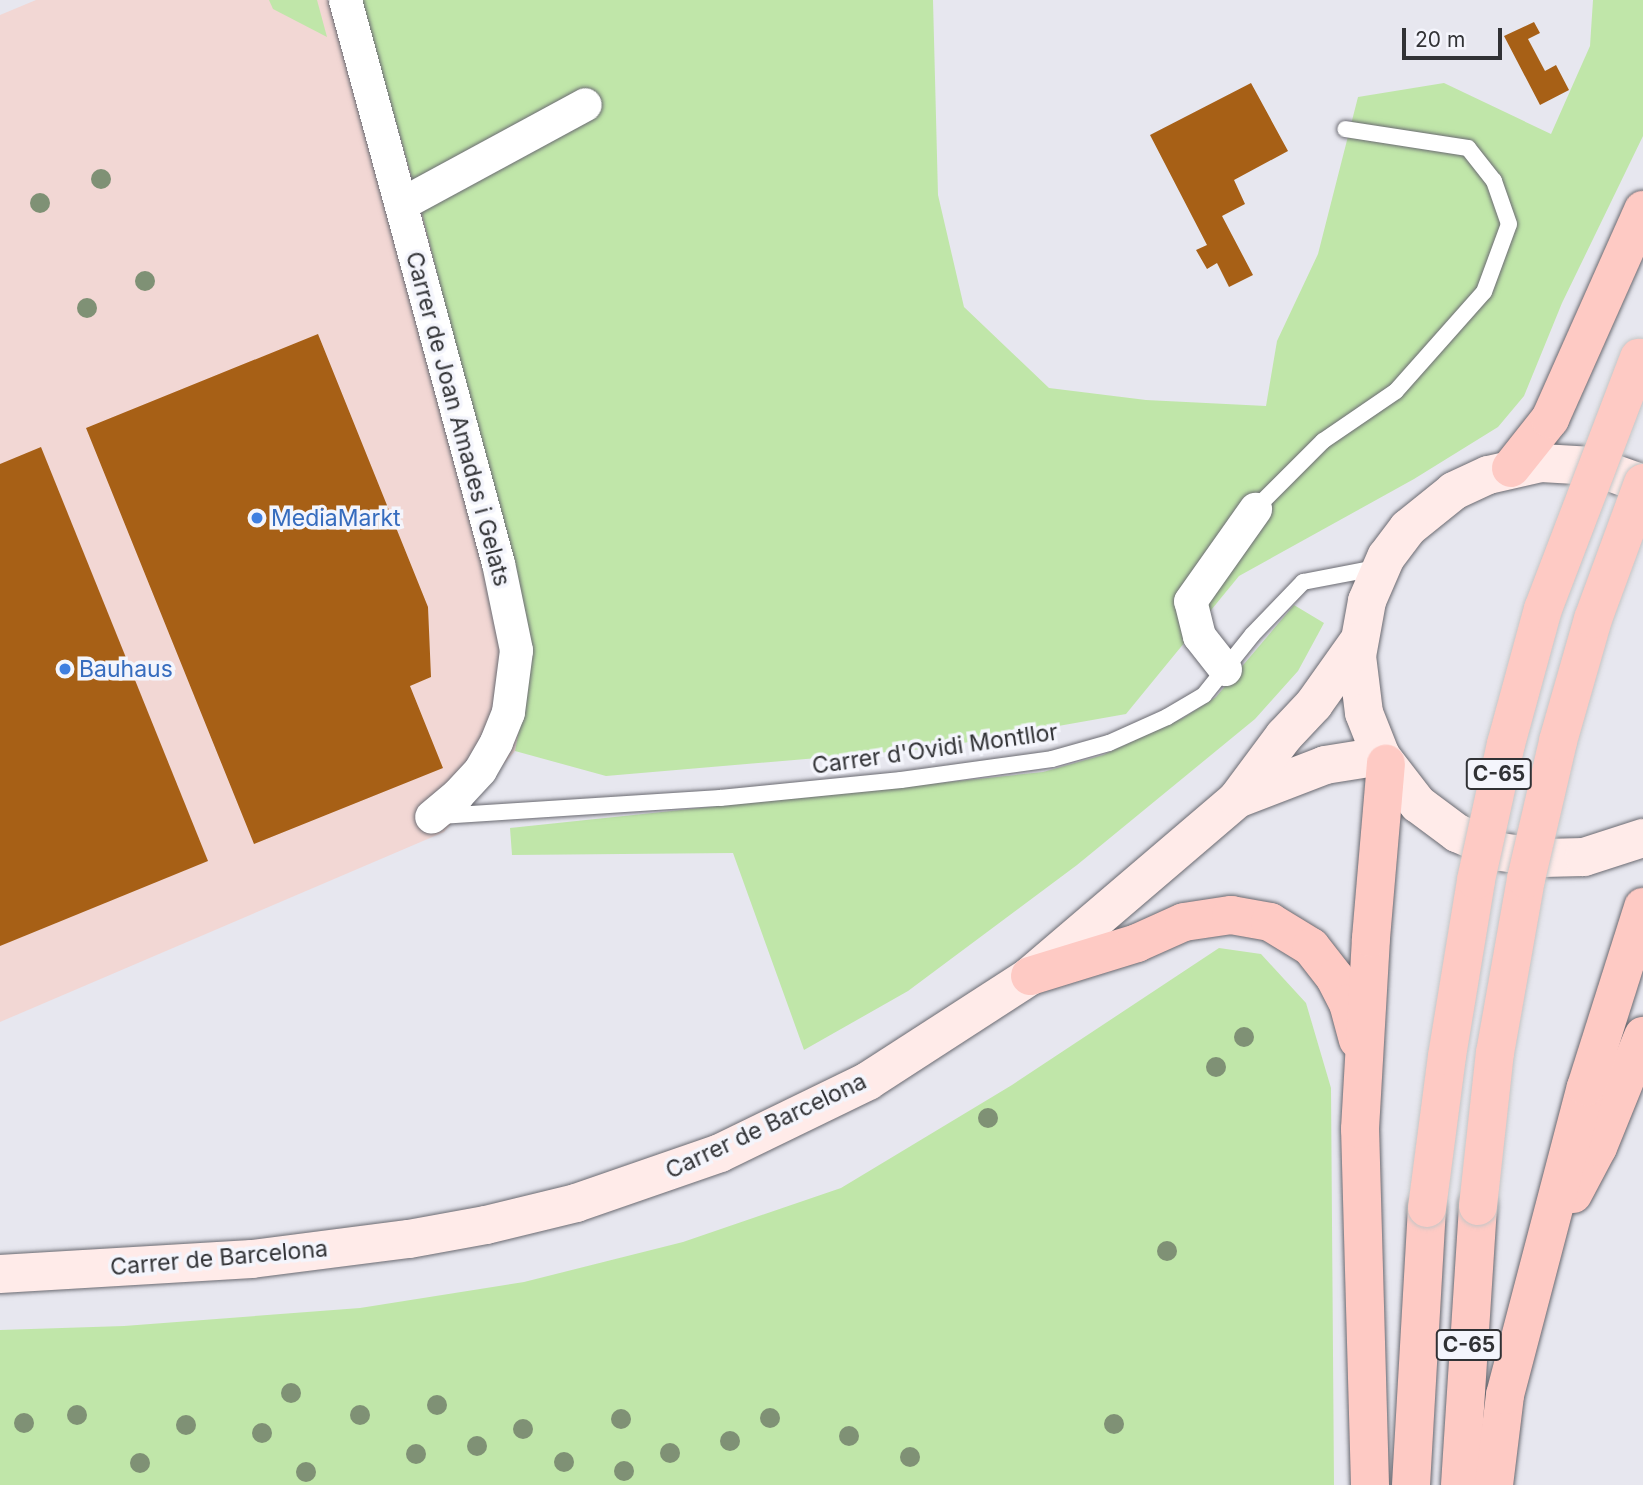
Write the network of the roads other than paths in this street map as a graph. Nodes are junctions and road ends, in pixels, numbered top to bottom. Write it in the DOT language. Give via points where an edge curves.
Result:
graph roads {
  1 [pos="345,0"];
  2 [pos="585,104"];
  3 [pos="1345,129"];
  4 [pos="401,204"];
  5 [pos="1643,210"];
  6 [pos="1641,353"];
  7 [pos="1511,468"];
  8 [pos="1643,483"];
  9 [pos="1255,509"];
  10 [pos="1381,567"];
  11 [pos="1358,642"];
  12 [pos="1225,669"];
  13 [pos="1383,760"];
  14 [pos="1237,799"];
  15 [pos="431,817"];
  16 [pos="1643,838"];
  17 [pos="1643,907"];
  18 [pos="1030,976"];
  19 [pos="1643,1036"];
  20 [pos="1364,1061"];
  21 [pos="1544,1248"];
  22 [pos="0,1274"];
  23 [pos="1370,1485"];
  24 [pos="1411,1485"];
  25 [pos="1460,1485"];
  26 [pos="1494,1485"];
  1 -- 4 [label="street, Carrer de Joan Amades i Gelats"];
  2 -- 4 [label="street"];
  3 -- 9 [label="lane" via="1468,148 1494,181 1509,224 1485,292 1396,391 1323,441"];
  4 -- 15 [label="street, Carrer de Joan Amades i Gelats" via="501,575 516,650 508,712 496,742 480,771"];
  5 -- 7 [label="highway" via="1550,419"];
  6 -- 24 [label="highway, C-65, bridge" via="1543,609 1506,744 1476,880 1427,1208"];
  7 -- 8 [label="main road" via="1576,464"];
  7 -- 10 [label="main road" via="1471,481 1440,500 1408,528"];
  8 -- 25 [label="highway, C-65, bridge" via="1593,619 1526,878 1495,1053 1478,1206"];
  9 -- 12 [label="street" via="1190,601 1199,636"];
  10 -- 11 [label="main road"];
  10 -- 12 [label="lane, Carrer d'Ovidi Montllor" via="1303,582"];
  11 -- 13 [label="main road" via="1360,694"];
  11 -- 14 [label="main road, Carrer de Barcelona"];
  12 -- 15 [label="lane, Carrer d'Ovidi Montllor" via="1204,695 1167,717 1109,743 1052,759 720,798"];
  13 -- 14 [label="main road, Carrer de Barcelona" via="1325,765"];
  13 -- 16 [label="main road" via="1406,791 1437,820 1501,852 1572,858 1608,852"];
  13 -- 20 [label="highway"];
  14 -- 18 [label="main road, Carrer de Barcelona"];
  17 -- 21 [label="highway" via="1586,1087"];
  18 -- 20 [label="highway" via="1137,943 1184,922 1231,915 1270,922 1311,947 1335,978 1348,1003"];
  18 -- 22 [label="main road, Carrer de Barcelona" via="868,1081 791,1120 720,1153 576,1203 409,1239 252,1259"];
  19 -- 21 [label="highway" via="1598,1147"];
  20 -- 23 [label="highway" via="1360,1129"];
  21 -- 26 [label="highway" via="1505,1395"];
}
